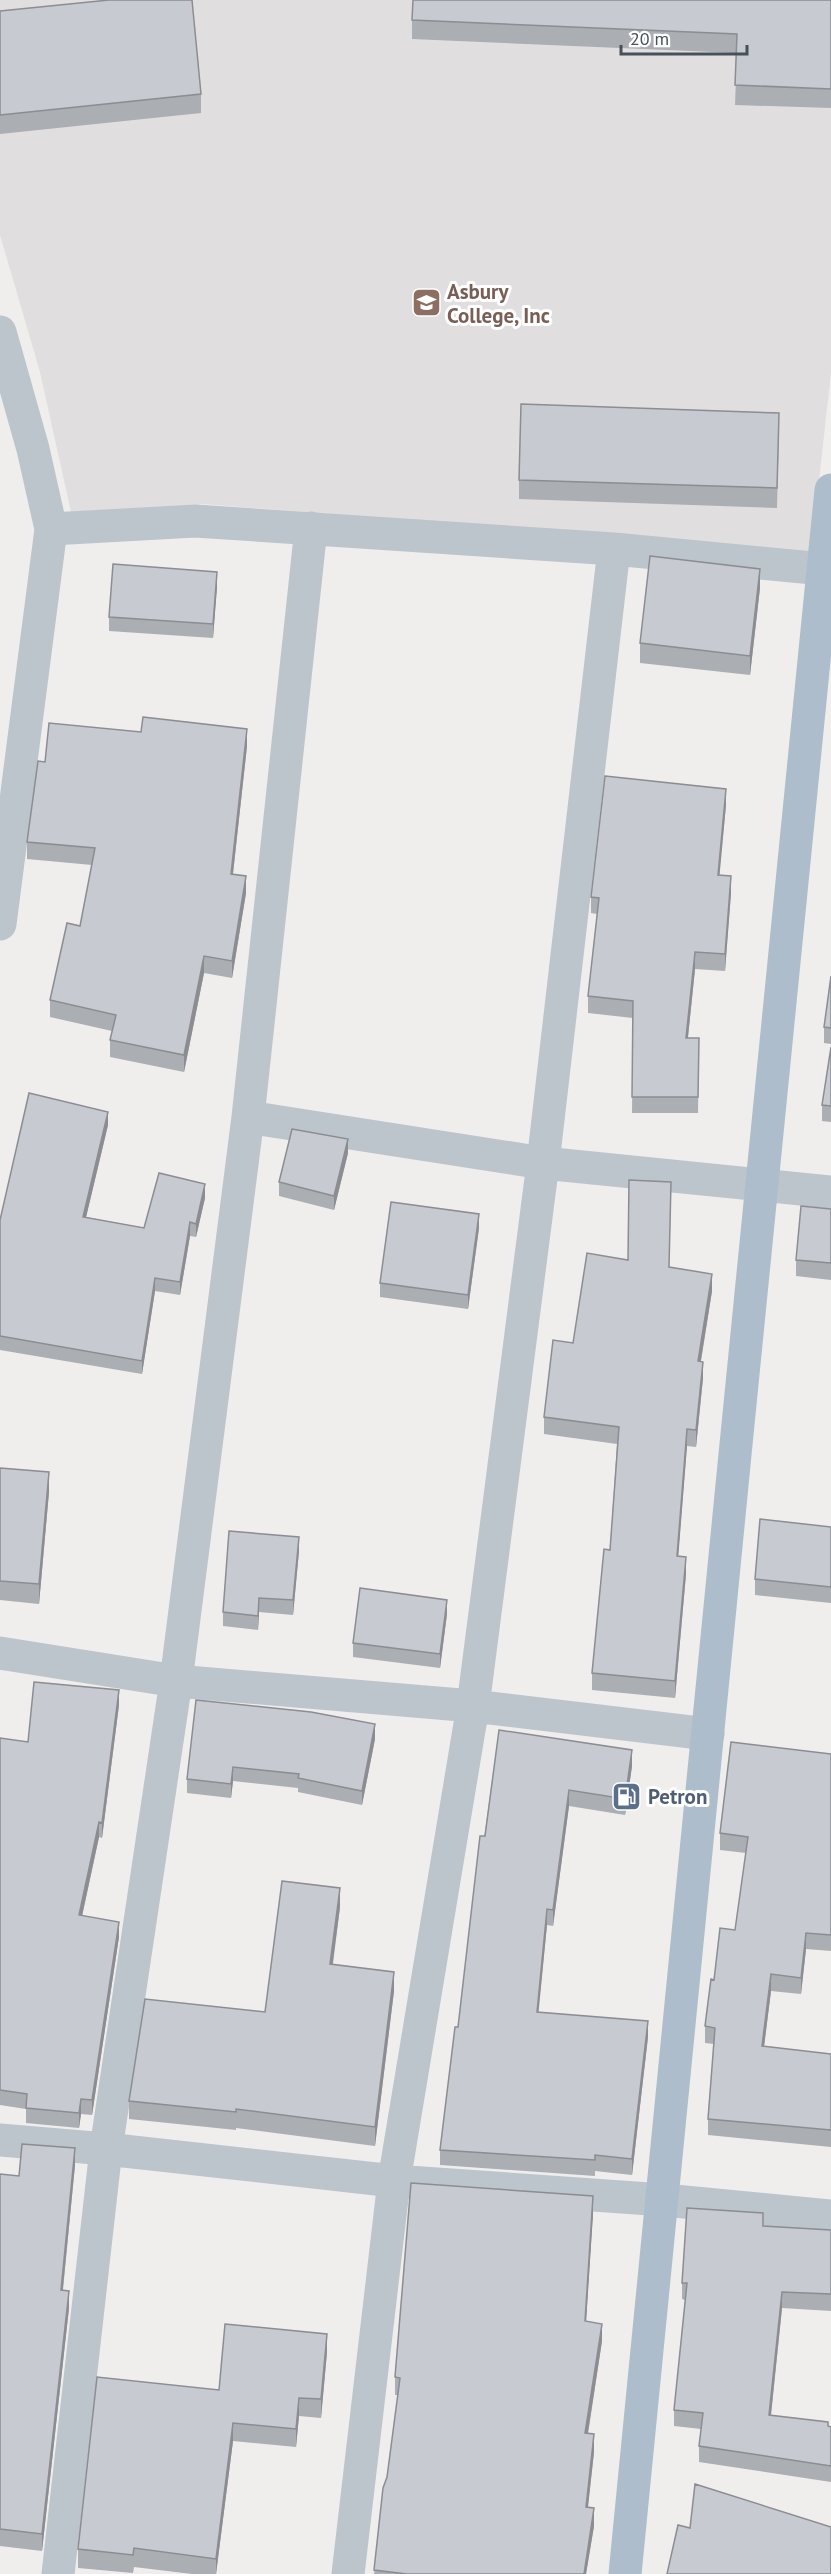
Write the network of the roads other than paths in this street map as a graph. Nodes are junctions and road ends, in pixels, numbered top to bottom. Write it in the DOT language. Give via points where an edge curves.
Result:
graph roads {
  1 [pos="0,332"];
  2 [pos="831,490"];
  3 [pos="311,528"];
  4 [pos="51,529"];
  5 [pos="614,549"];
  6 [pos="823,569"];
  7 [pos="0,924"];
  8 [pos="248,1117"];
  9 [pos="543,1163"];
  10 [pos="760,1184"];
  11 [pos="831,1192"];
  12 [pos="0,1653"];
  13 [pos="176,1681"];
  14 [pos="473,1706"];
  15 [pos="708,1734"];
  16 [pos="0,2140"];
  17 [pos="106,2149"];
  18 [pos="394,2181"];
  19 [pos="664,2200"];
  20 [pos="831,2216"];
  21 [pos="58,2574"];
  22 [pos="348,2574"];
  23 [pos="625,2574"];
  1 -- 4 [label="street"];
  2 -- 6 [label="main road"];
  3 -- 4 [label="street" via="195,521"];
  3 -- 5 [label="street"];
  3 -- 8 [label="street"];
  4 -- 7 [label="street"];
  5 -- 6 [label="street"];
  5 -- 9 [label="street"];
  6 -- 10 [label="main road"];
  8 -- 9 [label="street"];
  8 -- 13 [label="street"];
  9 -- 10 [label="street"];
  9 -- 14 [label="street"];
  10 -- 11 [label="street"];
  10 -- 15 [label="main road"];
  12 -- 13 [label="street"];
  13 -- 14 [label="street"];
  13 -- 17 [label="street"];
  14 -- 15 [label="street"];
  14 -- 18 [label="street"];
  15 -- 19 [label="main road"];
  16 -- 17 [label="street"];
  17 -- 18 [label="street"];
  17 -- 21 [label="street"];
  18 -- 19 [label="street"];
  18 -- 22 [label="street"];
  19 -- 20 [label="street"];
  19 -- 23 [label="main road"];
}
